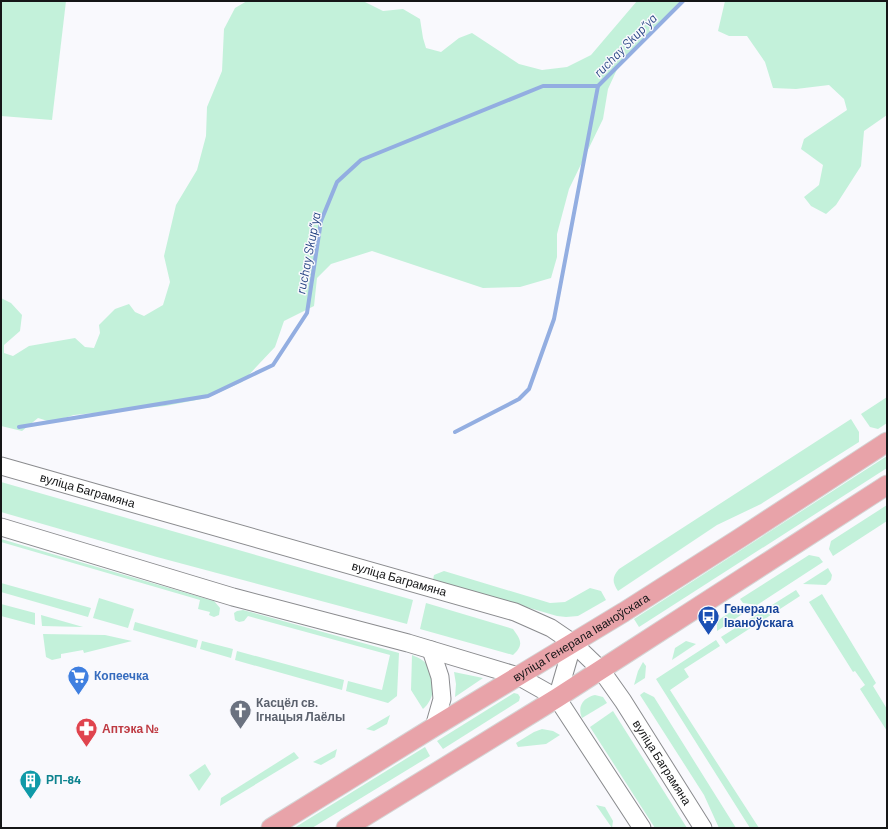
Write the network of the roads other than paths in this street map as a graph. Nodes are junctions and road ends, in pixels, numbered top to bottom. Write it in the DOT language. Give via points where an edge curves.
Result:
graph roads {
  1 [pos="887,442"];
  2 [pos="1,466"];
  3 [pos="887,485"];
  4 [pos="1,528"];
  5 [pos="573,643"];
  6 [pos="431,650"];
  7 [pos="601,670"];
  8 [pos="518,676"];
  9 [pos="557,698"];
  10 [pos="434,727"];
  11 [pos="271,828"];
  12 [pos="346,828"];
  13 [pos="642,828"];
  14 [pos="704,828"];
  1 -- 5 [label="main road, вуліца Генерала Іваноўскага"];
  2 -- 5 [label="street, вуліца Баграмяна" via="515,612 551,628"];
  3 -- 7 [label="main road"];
  4 -- 6 [label="street" via="233,597"];
  5 -- 7 [label="street, вуліца Баграмяна"];
  5 -- 8 [label="main road, вуліца Генерала Іваноўскага"];
  5 -- 9 [label="street"];
  6 -- 8 [label="street"];
  6 -- 10 [label="street" via="440,676 442,699"];
  7 -- 9 [label="main road"];
  7 -- 14 [label="street, вуліца Баграмяна"];
  8 -- 9 [label="street"];
  8 -- 10 [label="main road, вуліца Генерала Іваноўскага"];
  9 -- 12 [label="main road"];
  9 -- 13 [label="street"];
  10 -- 11 [label="main road, вуліца Генерала Іваноўскага"];
}
